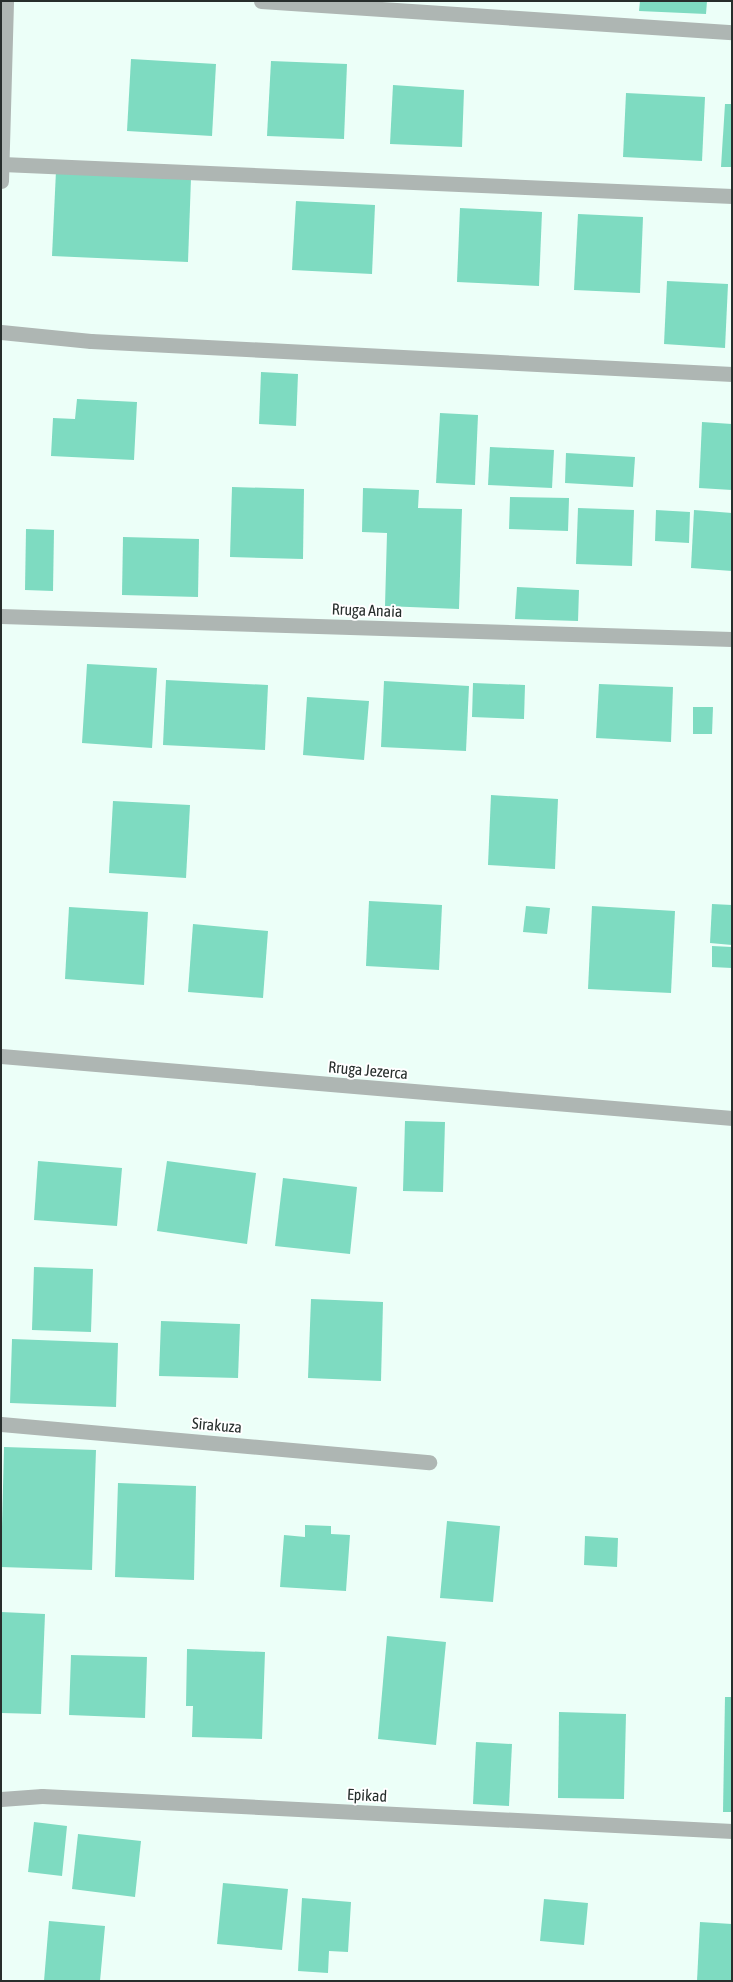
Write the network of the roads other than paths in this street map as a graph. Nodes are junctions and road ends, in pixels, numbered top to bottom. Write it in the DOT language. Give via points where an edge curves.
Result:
graph roads {
  1 [pos="6,1"];
  2 [pos="261,1"];
  3 [pos="732,32"];
  4 [pos="2,164"];
  5 [pos="1,181"];
  6 [pos="732,196"];
  7 [pos="1,332"];
  8 [pos="732,374"];
  9 [pos="1,616"];
  10 [pos="732,639"];
  11 [pos="1,1056"];
  12 [pos="732,1118"];
  13 [pos="1,1424"];
  14 [pos="429,1462"];
  15 [pos="1,1799"];
  16 [pos="732,1831"];
  1 -- 4 [label="street"];
  2 -- 3 [label="street"];
  4 -- 5 [label="street"];
  4 -- 6 [label="street"];
  7 -- 8 [label="street" via="91,341"];
  9 -- 10 [label="street, Rruga Anaia"];
  11 -- 12 [label="street, Rruga Jezerca"];
  13 -- 14 [label="street, Sirakuza"];
  15 -- 16 [label="street, Epikad" via="42,1796"];
}
